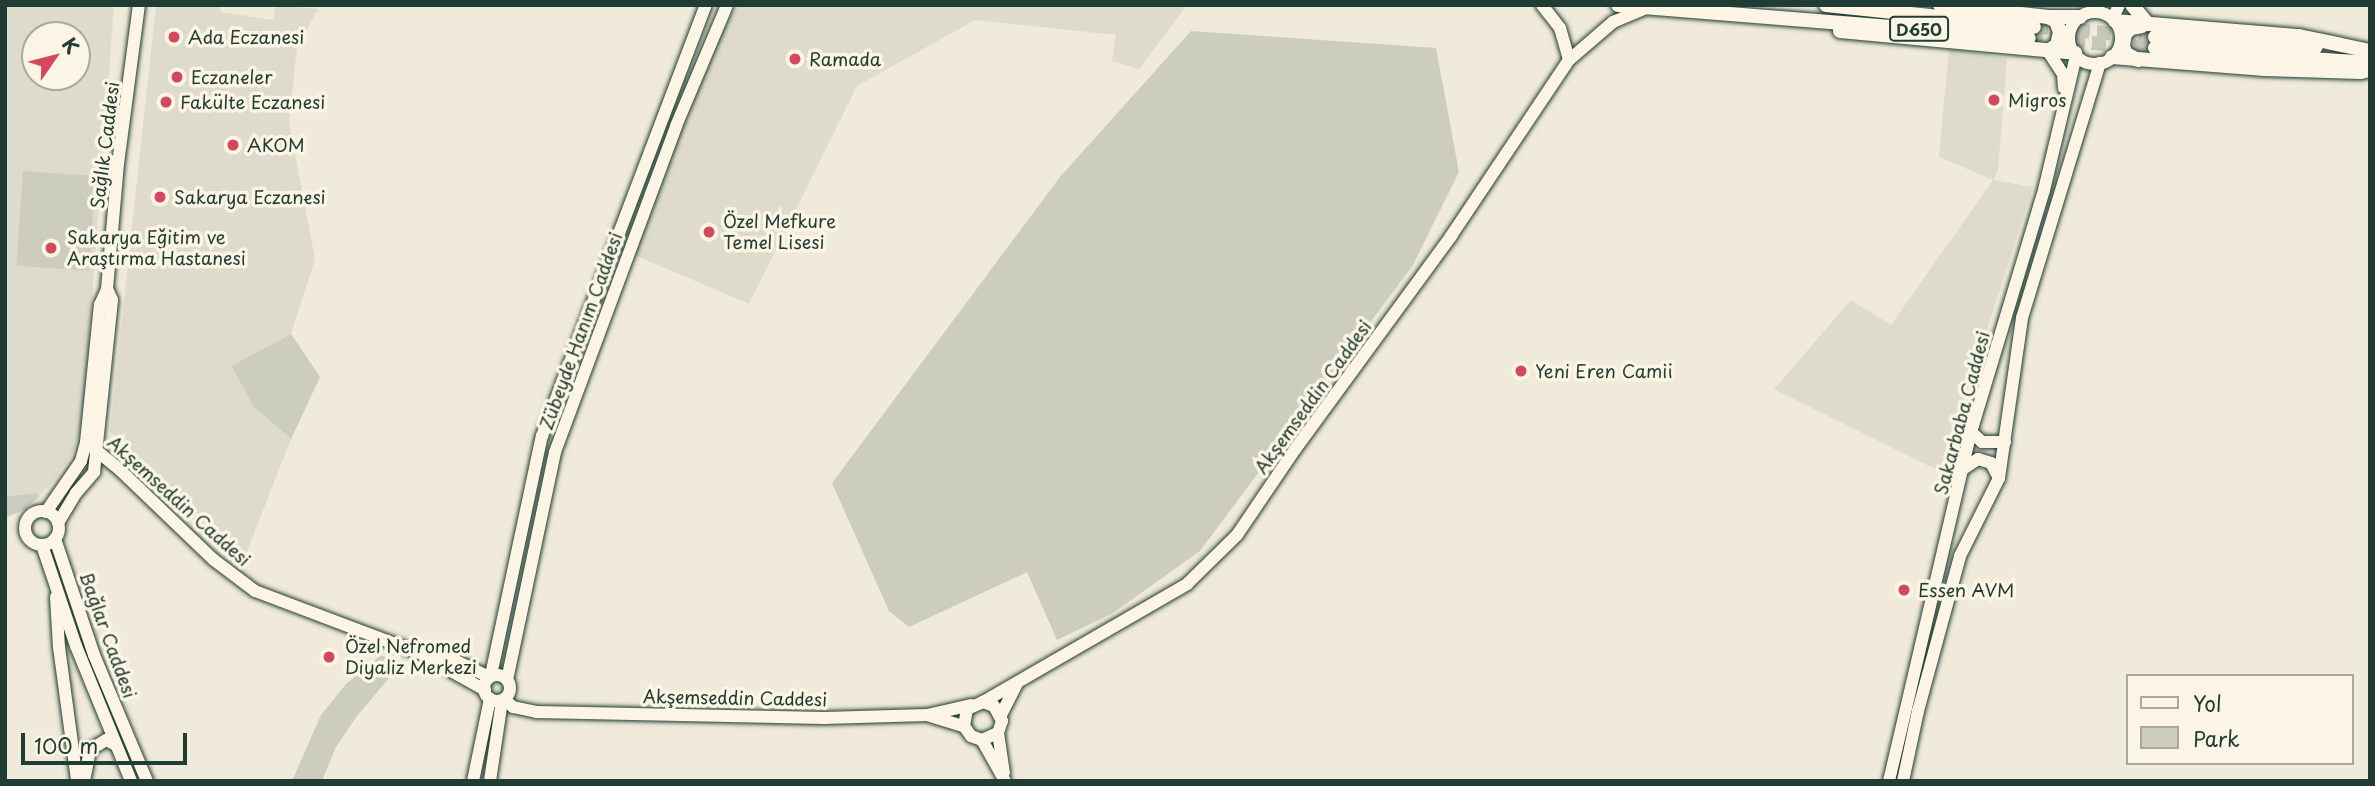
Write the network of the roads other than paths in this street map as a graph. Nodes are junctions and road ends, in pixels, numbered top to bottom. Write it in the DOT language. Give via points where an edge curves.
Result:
graph roads {
  1 [pos="139,5"];
  2 [pos="706,5"];
  3 [pos="727,5"];
  4 [pos="1542,5"];
  5 [pos="1618,5"];
  6 [pos="1826,5"];
  7 [pos="1940,5"];
  8 [pos="2119,5"];
  9 [pos="2132,5"];
  10 [pos="1646,8"];
  11 [pos="2085,12"];
  12 [pos="2048,17"];
  13 [pos="1809,20"];
  14 [pos="2114,20"];
  15 [pos="2152,36"];
  16 [pos="2048,51"];
  17 [pos="2370,51"];
  18 [pos="2076,54"];
  19 [pos="1569,60"];
  20 [pos="2106,60"];
  21 [pos="2143,62"];
  22 [pos="2370,63"];
  23 [pos="2370,70"];
  24 [pos="2064,110"];
  25 [pos="107,289"];
  26 [pos="1971,432"];
  27 [pos="86,442"];
  28 [pos="2005,442"];
  29 [pos="98,451"];
  30 [pos="1963,469"];
  31 [pos="1999,478"];
  32 [pos="46,512"];
  33 [pos="58,523"];
  34 [pos="55,539"];
  35 [pos="42,545"];
  36 [pos="56,584"];
  37 [pos="1017,684"];
  38 [pos="497,689"];
  39 [pos="977,703"];
  40 [pos="927,715"];
  41 [pos="1001,715"];
  42 [pos="964,726"];
  43 [pos="998,733"];
  44 [pos="982,740"];
  45 [pos="116,745"];
  46 [pos="77,781"];
  47 [pos="84,781"];
  48 [pos="131,781"];
  49 [pos="147,781"];
  50 [pos="474,781"];
  51 [pos="490,781"];
  52 [pos="1889,781"];
  53 [pos="1903,781"];
  1 -- 25 [label="main road, Sağlık Caddesi"];
  2 -- 38 [label="main road, Zübeyde Hanım Caddesi" via="542,436"];
  3 -- 38 [label="main road, Zübeyde Hanım Caddesi" via="676,126 555,452"];
  4 -- 19 [label="main road" via="1560,28"];
  5 -- 10 [label="main road, D650"];
  6 -- 13 [label="main road, D650" via="2032,32"];
  7 -- 12 [label="main road"];
  8 -- 14 [label="main road"];
  9 -- 15 [label="main road"];
  10 -- 13 [label="main road, D650"];
  10 -- 19 [label="main road, Akşemseddin Caddesi" via="1605,27"];
  11 -- 12 [label="main road"];
  11 -- 14 [label="main road" via="2100,12"];
  11 -- 18 [label="main road" via="2070,31"];
  12 -- 16 [label="main road" via="2056,21 2060,32 2057,45"];
  13 -- 16 [label="main road" via="1831,30"];
  14 -- 15 [label="main road"];
  14 -- 20 [label="main road" via="2121,40"];
  15 -- 17 [label="main road" via="2299,36"];
  15 -- 21 [label="main road" via="2131,28 2125,34 2126,54"];
  15 -- 22 [label="main road"];
  16 -- 18 [label="main road"];
  16 -- 24 [label="main road" via="2063,75"];
  18 -- 20 [label="main road" via="2091,63"];
  18 -- 24 [label="main road, Sakarbaba Caddesi"];
  19 -- 37 [label="main road, Akşemseddin Caddesi" via="1451,236 1237,535 1187,584"];
  20 -- 21 [label="main road"];
  20 -- 28 [label="main road, Sakarbaba Caddesi" via="2091,85 2022,318"];
  21 -- 23 [label="main road"];
  24 -- 26 [label="main road, Sakarbaba Caddesi"];
  25 -- 27 [label="main road, Sağlık Caddesi" via="100,305"];
  25 -- 29 [label="main road, Sağlık Caddesi" via="112,300"];
  26 -- 28 [label="main road" via="1982,442"];
  26 -- 30 [label="main road, Sakarbaba Caddesi"];
  27 -- 29 [label="main road, Akşemseddin Caddesi"];
  27 -- 32 [label="main road, Sağlık Caddesi" via="81,461"];
  28 -- 31 [label="main road, Sakarbaba Caddesi"];
  29 -- 33 [label="main road, Sağlık Caddesi" via="94,472"];
  29 -- 38 [label="main road, Akşemseddin Caddesi" via="214,560 255,591 444,662 456,661"];
  30 -- 31 [label="main road" via="1978,459 1991,463"];
  30 -- 52 [label="main road, Sakarbaba Caddesi"];
  31 -- 53 [label="main road, Sakarbaba Caddesi" via="1960,556 1917,711"];
  32 -- 33 [label="main road"];
  32 -- 35 [label="main road" via="38,512 26,522 28,538"];
  33 -- 34 [label="main road"];
  34 -- 35 [label="main road"];
  34 -- 49 [label="main road, Bağlar Caddesi" via="94,655"];
  35 -- 36 [label="main road"];
  36 -- 45 [label="main road"];
  36 -- 46 [label="main road" via="59,647"];
  37 -- 39 [label="main road, Akşemseddin Caddesi"];
  37 -- 41 [label="main road"];
  38 -- 40 [label="main road, Akşemseddin Caddesi" via="513,707 542,711 824,718"];
  38 -- 50 [label="main road, Zübeyde Hanım Caddesi"];
  38 -- 51 [label="main road, Zübeyde Hanım Caddesi"];
  39 -- 40 [label="main road, Akşemseddin Caddesi"];
  39 -- 41 [label="main road" via="994,705"];
  39 -- 42 [label="main road" via="964,715"];
  40 -- 42 [label="main road"];
  41 -- 43 [label="main road"];
  42 -- 44 [label="main road" via="971,736"];
  43 -- 44 [label="main road"];
  43 -- 44 [label="main road" via="1005,781"];
  45 -- 47 [label="main road" via="106,740 90,750"];
  45 -- 48 [label="main road"];
}
